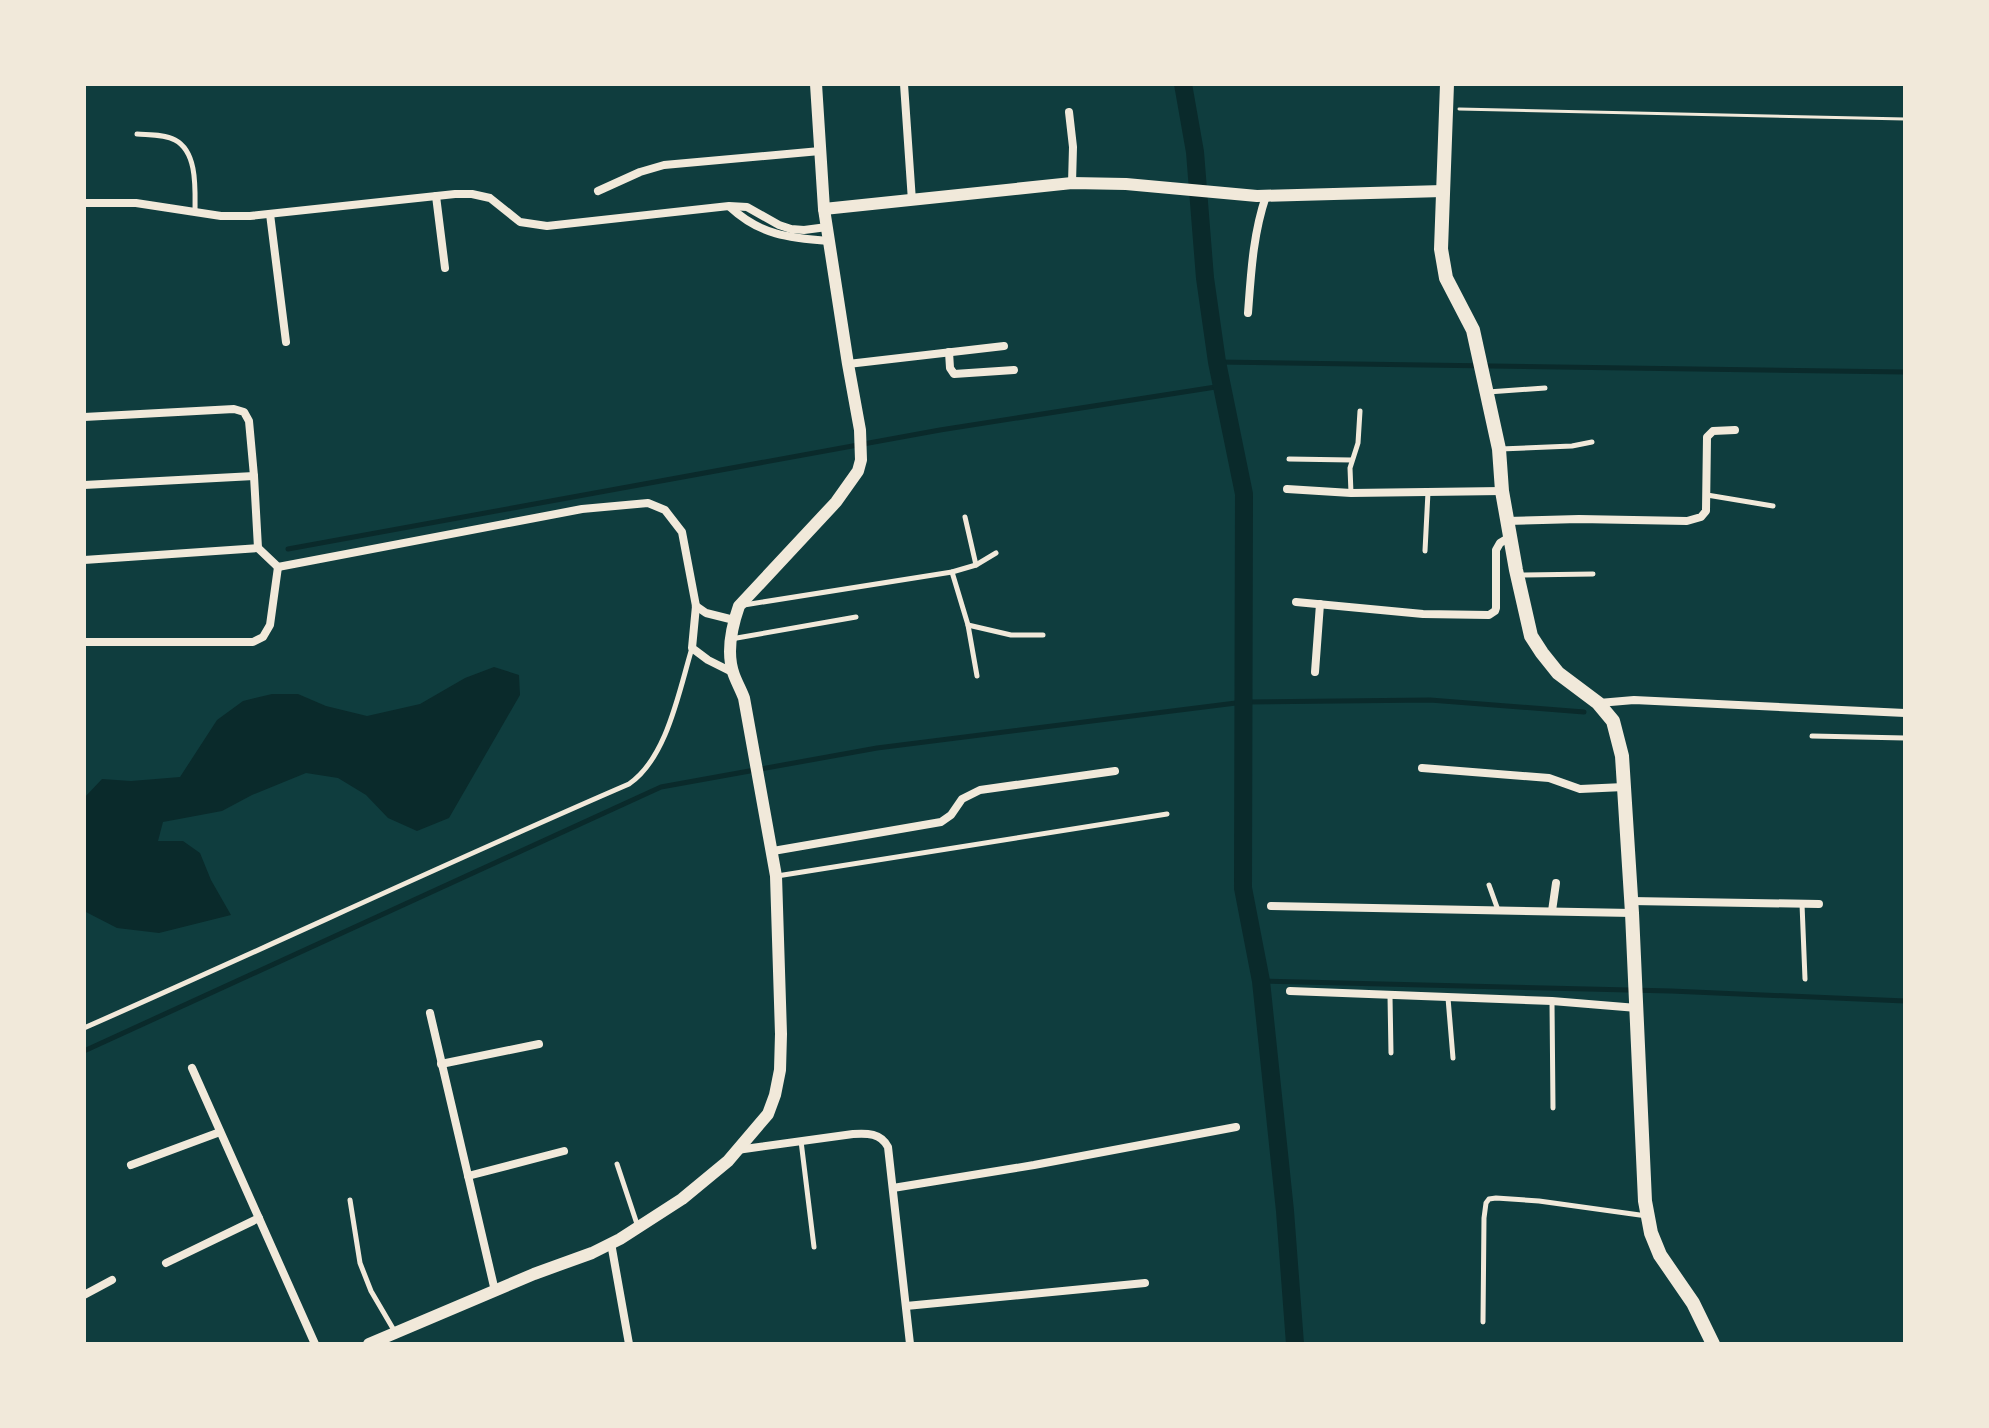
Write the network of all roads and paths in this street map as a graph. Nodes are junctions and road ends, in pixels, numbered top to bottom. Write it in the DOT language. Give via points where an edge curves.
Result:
graph roads {
  1 [pos="816,84"];
  2 [pos="904,84"];
  3 [pos="1447,84"];
  4 [pos="1447,108"];
  5 [pos="1069,112"];
  6 [pos="1905,119"];
  7 [pos="137,134"];
  8 [pos="820,151"];
  9 [pos="1072,183"];
  10 [pos="598,191"];
  11 [pos="1443,191"];
  12 [pos="436,196"];
  13 [pos="1262,196"];
  14 [pos="912,201"];
  15 [pos="84,203"];
  16 [pos="729,206"];
  17 [pos="824,209"];
  18 [pos="195,212"];
  19 [pos="270,214"];
  20 [pos="827,227"];
  21 [pos="829,241"];
  22 [pos="445,268"];
  23 [pos="1248,313"];
  24 [pos="286,342"];
  25 [pos="1004,346"];
  26 [pos="949,352"];
  27 [pos="848,364"];
  28 [pos="1014,370"];
  29 [pos="1545,388"];
  30 [pos="1487,392"];
  31 [pos="1360,411"];
  32 [pos="84,417"];
  33 [pos="1735,430"];
  34 [pos="1592,442"];
  35 [pos="1499,449"];
  36 [pos="1289,459"];
  37 [pos="1351,460"];
  38 [pos="254,476"];
  39 [pos="84,485"];
  40 [pos="1287,489"];
  41 [pos="1428,491"];
  42 [pos="1502,491"];
  43 [pos="1351,493"];
  44 [pos="1707,495"];
  45 [pos="1773,506"];
  46 [pos="965,517"];
  47 [pos="1507,521"];
  48 [pos="1510,537"];
  49 [pos="258,548"];
  50 [pos="1425,551"];
  51 [pos="996,553"];
  52 [pos="84,560"];
  53 [pos="976,565"];
  54 [pos="278,567"];
  55 [pos="952,572"];
  56 [pos="1593,574"];
  57 [pos="1517,575"];
  58 [pos="1296,602"];
  59 [pos="1320,604"];
  60 [pos="696,606"];
  61 [pos="739,606"];
  62 [pos="856,617"];
  63 [pos="734,620"];
  64 [pos="968,625"];
  65 [pos="1043,635"];
  66 [pos="730,639"];
  67 [pos="84,642"];
  68 [pos="692,648"];
  69 [pos="732,672"];
  70 [pos="1315,672"];
  71 [pos="977,676"];
  72 [pos="1598,703"];
  73 [pos="1905,713"];
  74 [pos="1812,736"];
  75 [pos="1905,738"];
  76 [pos="1422,768"];
  77 [pos="1115,771"];
  78 [pos="1624,787"];
  79 [pos="1167,814"];
  80 [pos="773,851"];
  81 [pos="776,876"];
  82 [pos="1556,883"];
  83 [pos="1489,885"];
  84 [pos="1802,904"];
  85 [pos="1819,904"];
  86 [pos="1271,906"];
  87 [pos="1632,907"];
  88 [pos="1498,910"];
  89 [pos="1552,911"];
  90 [pos="1805,979"];
  91 [pos="1290,991"];
  92 [pos="1390,995"];
  93 [pos="1448,997"];
  94 [pos="1552,1001"];
  95 [pos="1636,1003"];
  96 [pos="430,1013"];
  97 [pos="84,1028"];
  98 [pos="539,1044"];
  99 [pos="1391,1053"];
  100 [pos="1453,1058"];
  101 [pos="441,1064"];
  102 [pos="192,1068"];
  103 [pos="1553,1108"];
  104 [pos="1236,1127"];
  105 [pos="220,1132"];
  106 [pos="801,1141"];
  107 [pos="737,1150"];
  108 [pos="564,1151"];
  109 [pos="617,1164"];
  110 [pos="131,1165"];
  111 [pos="468,1176"];
  112 [pos="893,1188"];
  113 [pos="350,1200"];
  114 [pos="1648,1216"];
  115 [pos="259,1218"];
  116 [pos="638,1227"];
  117 [pos="611,1243"];
  118 [pos="814,1247"];
  119 [pos="166,1263"];
  120 [pos="112,1280"];
  121 [pos="1145,1283"];
  122 [pos="495,1291"];
  123 [pos="84,1295"];
  124 [pos="906,1306"];
  125 [pos="1483,1322"];
  126 [pos="395,1333"];
  127 [pos="378,1342"];
  128 [pos="315,1344"];
  129 [pos="629,1344"];
  130 [pos="910,1344"];
  131 [pos="1713,1344"];
  1 -- 8 [label="street"];
  2 -- 14 [label="street"];
  3 -- 4 [label="main road"];
  4 -- 6 [label="path"];
  4 -- 11 [label="main road"];
  5 -- 9 [label="street"];
  7 -- 18 [label="lane" via="168,137 184,147 195,186"];
  8 -- 10 [label="street" via="664,165"];
  8 -- 17 [label="street"];
  9 -- 13 [label="street"];
  9 -- 14 [label="street"];
  11 -- 13 [label="street"];
  11 -- 30 [label="main road" via="1443,264 1473,330"];
  12 -- 16 [label="street" via="490,198 520,222 547,226"];
  12 -- 19 [label="street"];
  12 -- 22 [label="street"];
  13 -- 23 [label="street"];
  14 -- 17 [label="street"];
  15 -- 18 [label="street" via="136,203"];
  16 -- 20 [label="street" via="747,207 791,229"];
  16 -- 21 [label="street" via="743,220 775,234"];
  17 -- 20 [label="street"];
  18 -- 19 [label="street"];
  19 -- 24 [label="street"];
  20 -- 21 [label="street"];
  21 -- 27 [label="street"];
  25 -- 26 [label="street"];
  26 -- 27 [label="street"];
  26 -- 28 [label="street" via="954,374"];
  27 -- 61 [label="street" via="860,430 858,471"];
  29 -- 30 [label="lane"];
  30 -- 35 [label="main road"];
  31 -- 37 [label="lane"];
  32 -- 38 [label="street" via="244,412"];
  33 -- 44 [label="street" via="1713,431 1707,437"];
  34 -- 35 [label="lane"];
  35 -- 42 [label="main road"];
  36 -- 37 [label="lane"];
  37 -- 43 [label="lane"];
  38 -- 39 [label="street"];
  38 -- 49 [label="street"];
  40 -- 43 [label="street"];
  41 -- 42 [label="street"];
  41 -- 43 [label="street"];
  41 -- 50 [label="lane"];
  42 -- 47 [label="main road"];
  44 -- 45 [label="lane"];
  44 -- 47 [label="street" via="1704,514 1687,521"];
  46 -- 53 [label="lane"];
  47 -- 48 [label="main road"];
  48 -- 57 [label="main road"];
  48 -- 59 [label="street" via="1496,550 1496,608 1489,615"];
  49 -- 52 [label="street"];
  49 -- 54 [label="street"];
  51 -- 53 [label="lane"];
  53 -- 55 [label="lane"];
  54 -- 60 [label="street" via="582,509 648,503 665,510 682,532"];
  54 -- 67 [label="street" via="270,625 253,642"];
  55 -- 61 [label="lane"];
  55 -- 64 [label="lane"];
  56 -- 57 [label="lane"];
  57 -- 72 [label="main road" via="1531,636 1558,673"];
  58 -- 59 [label="street"];
  59 -- 70 [label="street"];
  60 -- 63 [label="street"];
  60 -- 68 [label="street"];
  61 -- 63 [label="street"];
  62 -- 66 [label="lane"];
  63 -- 66 [label="street"];
  64 -- 65 [label="lane" via="1011,635"];
  64 -- 71 [label="lane"];
  66 -- 69 [label="street"];
  68 -- 69 [label="street"];
  68 -- 97 [label="lane" via="662,740 646,770 629,784"];
  69 -- 80 [label="street" via="744,698"];
  72 -- 73 [label="street" via="1634,700"];
  72 -- 78 [label="main road" via="1618,734"];
  74 -- 75 [label="lane"];
  76 -- 78 [label="street" via="1549,778 1580,789"];
  77 -- 80 [label="street" via="980,790 962,799 941,822"];
  78 -- 87 [label="main road"];
  79 -- 81 [label="lane"];
  80 -- 81 [label="street"];
  81 -- 107 [label="street" via="780,1070 768,1114"];
  82 -- 89 [label="street"];
  83 -- 88 [label="lane"];
  84 -- 85 [label="street"];
  84 -- 87 [label="street"];
  84 -- 90 [label="lane"];
  86 -- 88 [label="street"];
  87 -- 89 [label="street"];
  87 -- 95 [label="main road"];
  88 -- 89 [label="street"];
  91 -- 92 [label="street"];
  92 -- 93 [label="street"];
  92 -- 99 [label="lane"];
  93 -- 94 [label="street"];
  93 -- 100 [label="lane"];
  94 -- 95 [label="street"];
  94 -- 103 [label="lane"];
  95 -- 114 [label="main road"];
  96 -- 101 [label="street"];
  98 -- 101 [label="street"];
  101 -- 111 [label="street"];
  102 -- 105 [label="street"];
  104 -- 112 [label="street"];
  105 -- 110 [label="street"];
  105 -- 115 [label="street"];
  106 -- 107 [label="street"];
  106 -- 112 [label="street" via="879,1136 888,1147"];
  106 -- 118 [label="lane"];
  107 -- 116 [label="street" via="682,1199"];
  108 -- 111 [label="street"];
  109 -- 116 [label="lane"];
  111 -- 122 [label="street"];
  112 -- 124 [label="street"];
  113 -- 126 [label="lane" via="360,1263"];
  114 -- 125 [label="lane" via="1489,1199 1484,1218"];
  114 -- 131 [label="main road" via="1660,1255"];
  115 -- 119 [label="street"];
  115 -- 128 [label="street"];
  116 -- 117 [label="street"];
  117 -- 122 [label="street"];
  117 -- 129 [label="street"];
  120 -- 123 [label="street"];
  121 -- 124 [label="street"];
  122 -- 126 [label="street"];
  124 -- 130 [label="street"];
  126 -- 127 [label="street"];
}
